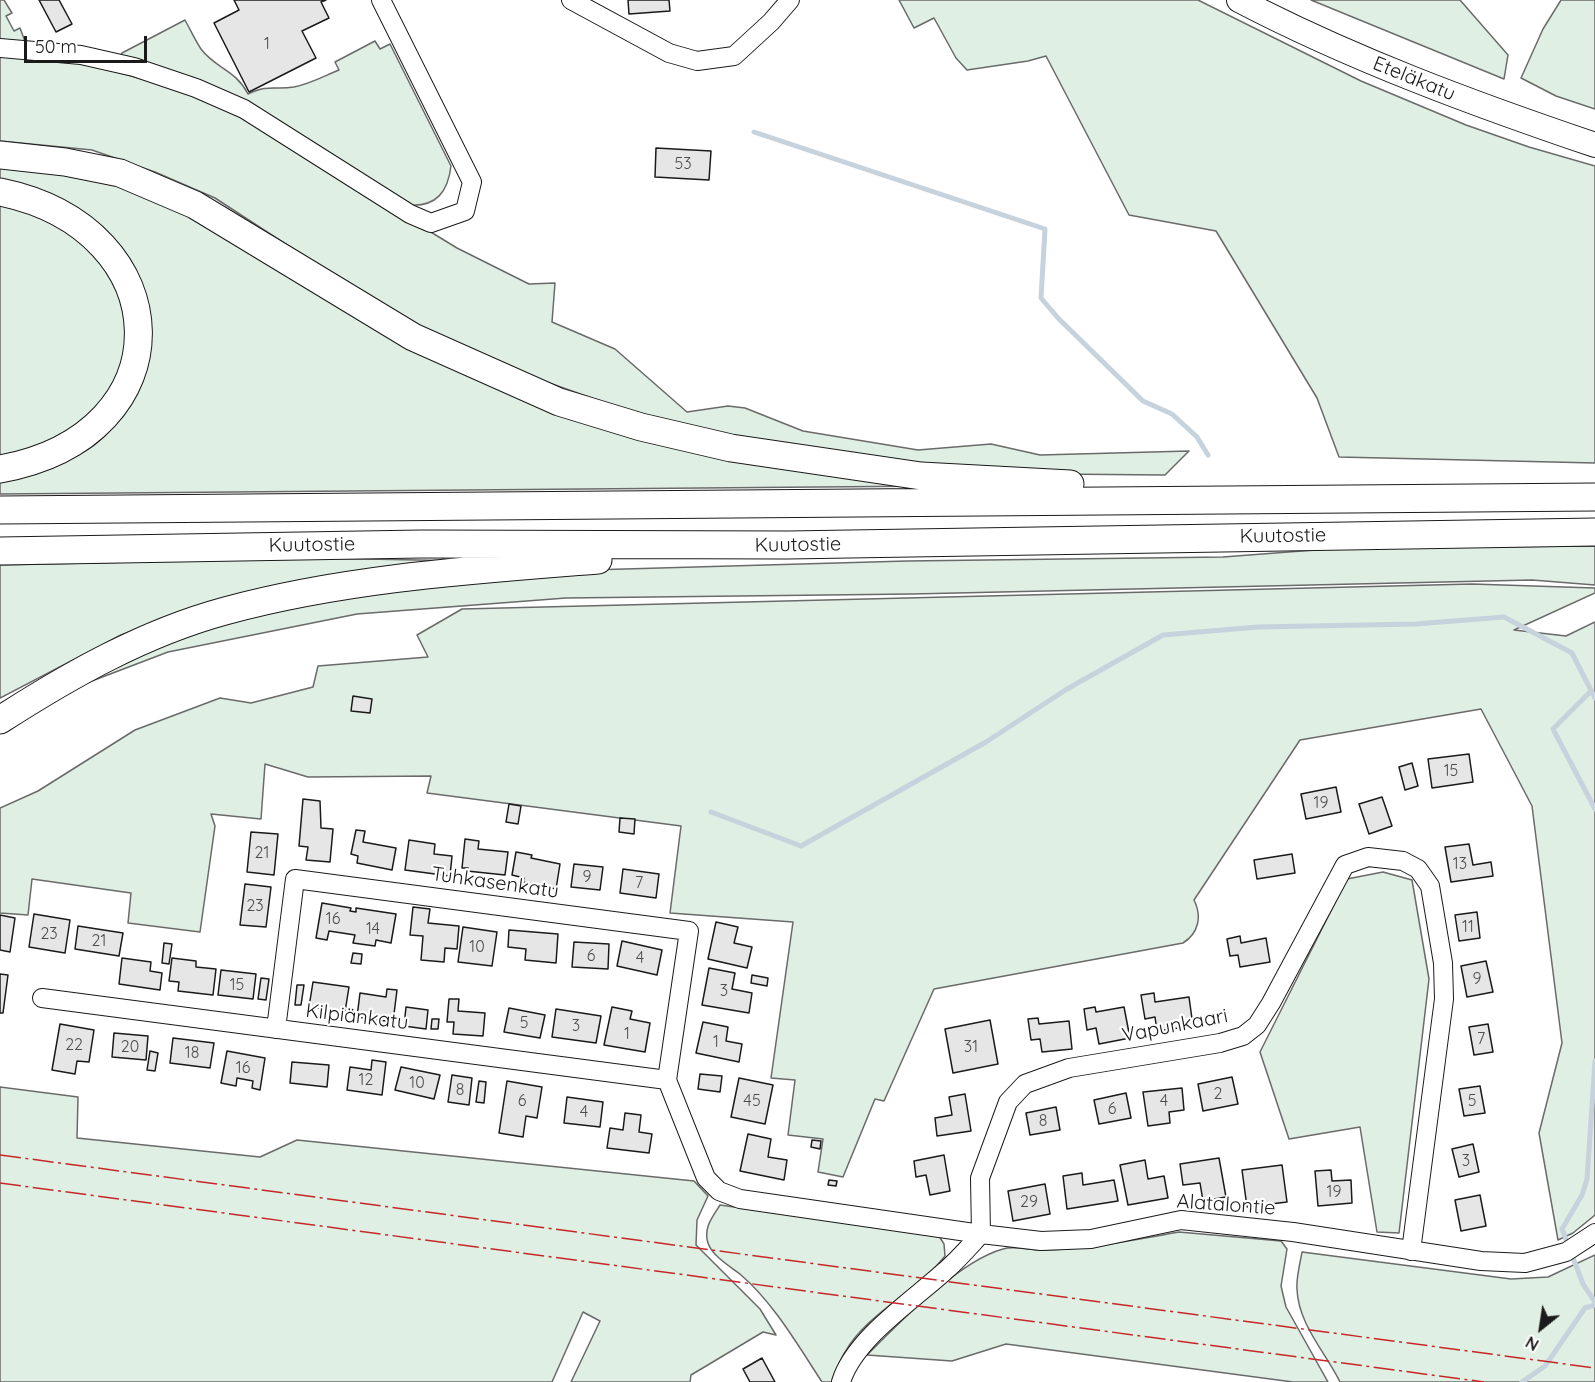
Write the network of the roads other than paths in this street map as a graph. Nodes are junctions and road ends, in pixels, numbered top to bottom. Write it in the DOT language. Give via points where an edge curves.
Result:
graph roads {
  1 [pos="381,0"];
  2 [pos="571,0"];
  3 [pos="790,0"];
  4 [pos="1239,0"];
  5 [pos="0,48"];
  6 [pos="1595,145"];
  7 [pos="0,154"];
  8 [pos="0,192"];
  9 [pos="0,469"];
  10 [pos="1338,497"];
  11 [pos="1595,497"];
  12 [pos="0,510"];
  13 [pos="1595,532"];
  14 [pos="788,545"];
  15 [pos="0,551"];
  16 [pos="0,720"];
  17 [pos="42,998"];
  18 [pos="276,1029"];
  19 [pos="667,1080"];
  20 [pos="1595,1233"];
  21 [pos="981,1234"];
  22 [pos="1411,1251"];
  23 [pos="841,1382"];
  1 -- 5 [label="street" via="472,182 465,211 431,223 410,214 244,109 196,88 134,67 81,55"];
  2 -- 3 [label="street" via="669,53 697,61 734,56"];
  4 -- 6 [label="main road, Eteläkatu" via="1391,70"];
  7 -- 10 [label="highway" via="65,162 131,177 195,205 413,337 559,402 641,428 731,448 921,476"];
  8 -- 9 [label="highway" via="50,208 84,228 103,246 123,270 136,305 139,344 128,382 108,417 71,446"];
  10 -- 11 [label="highway, Kuutostie"];
  10 -- 12 [label="highway, Kuutostie"];
  13 -- 14 [label="highway, Kuutostie"];
  14 -- 15 [label="highway, Kuutostie" via="421,544"];
  14 -- 16 [label="highway" via="381,580 278,598 223,612 100,660"];
  17 -- 18 [label="street, Kilpiänkatu"];
  18 -- 19 [label="street, Kilpiänkatu"];
  18 -- 19 [label="street, Tuhkasenkatu" via="295,879 689,931"];
  19 -- 21 [label="street" via="706,1178 719,1191 740,1198"];
  20 -- 22 [label="street, Alatalontie" via="1566,1252 1525,1263 1481,1262"];
  21 -- 22 [label="street, Alatalontie" via="1041,1241 1091,1239 1181,1220 1293,1232"];
  21 -- 22 [label="street, Vapunkaari" via="980,1178 1008,1102 1025,1084 1069,1068 1243,1036 1257,1025 1271,1003 1345,865 1368,856 1403,861 1418,869 1430,886 1443,963 1444,999"];
  21 -- 23 [label="street" via="864,1344 845,1369"];
}
